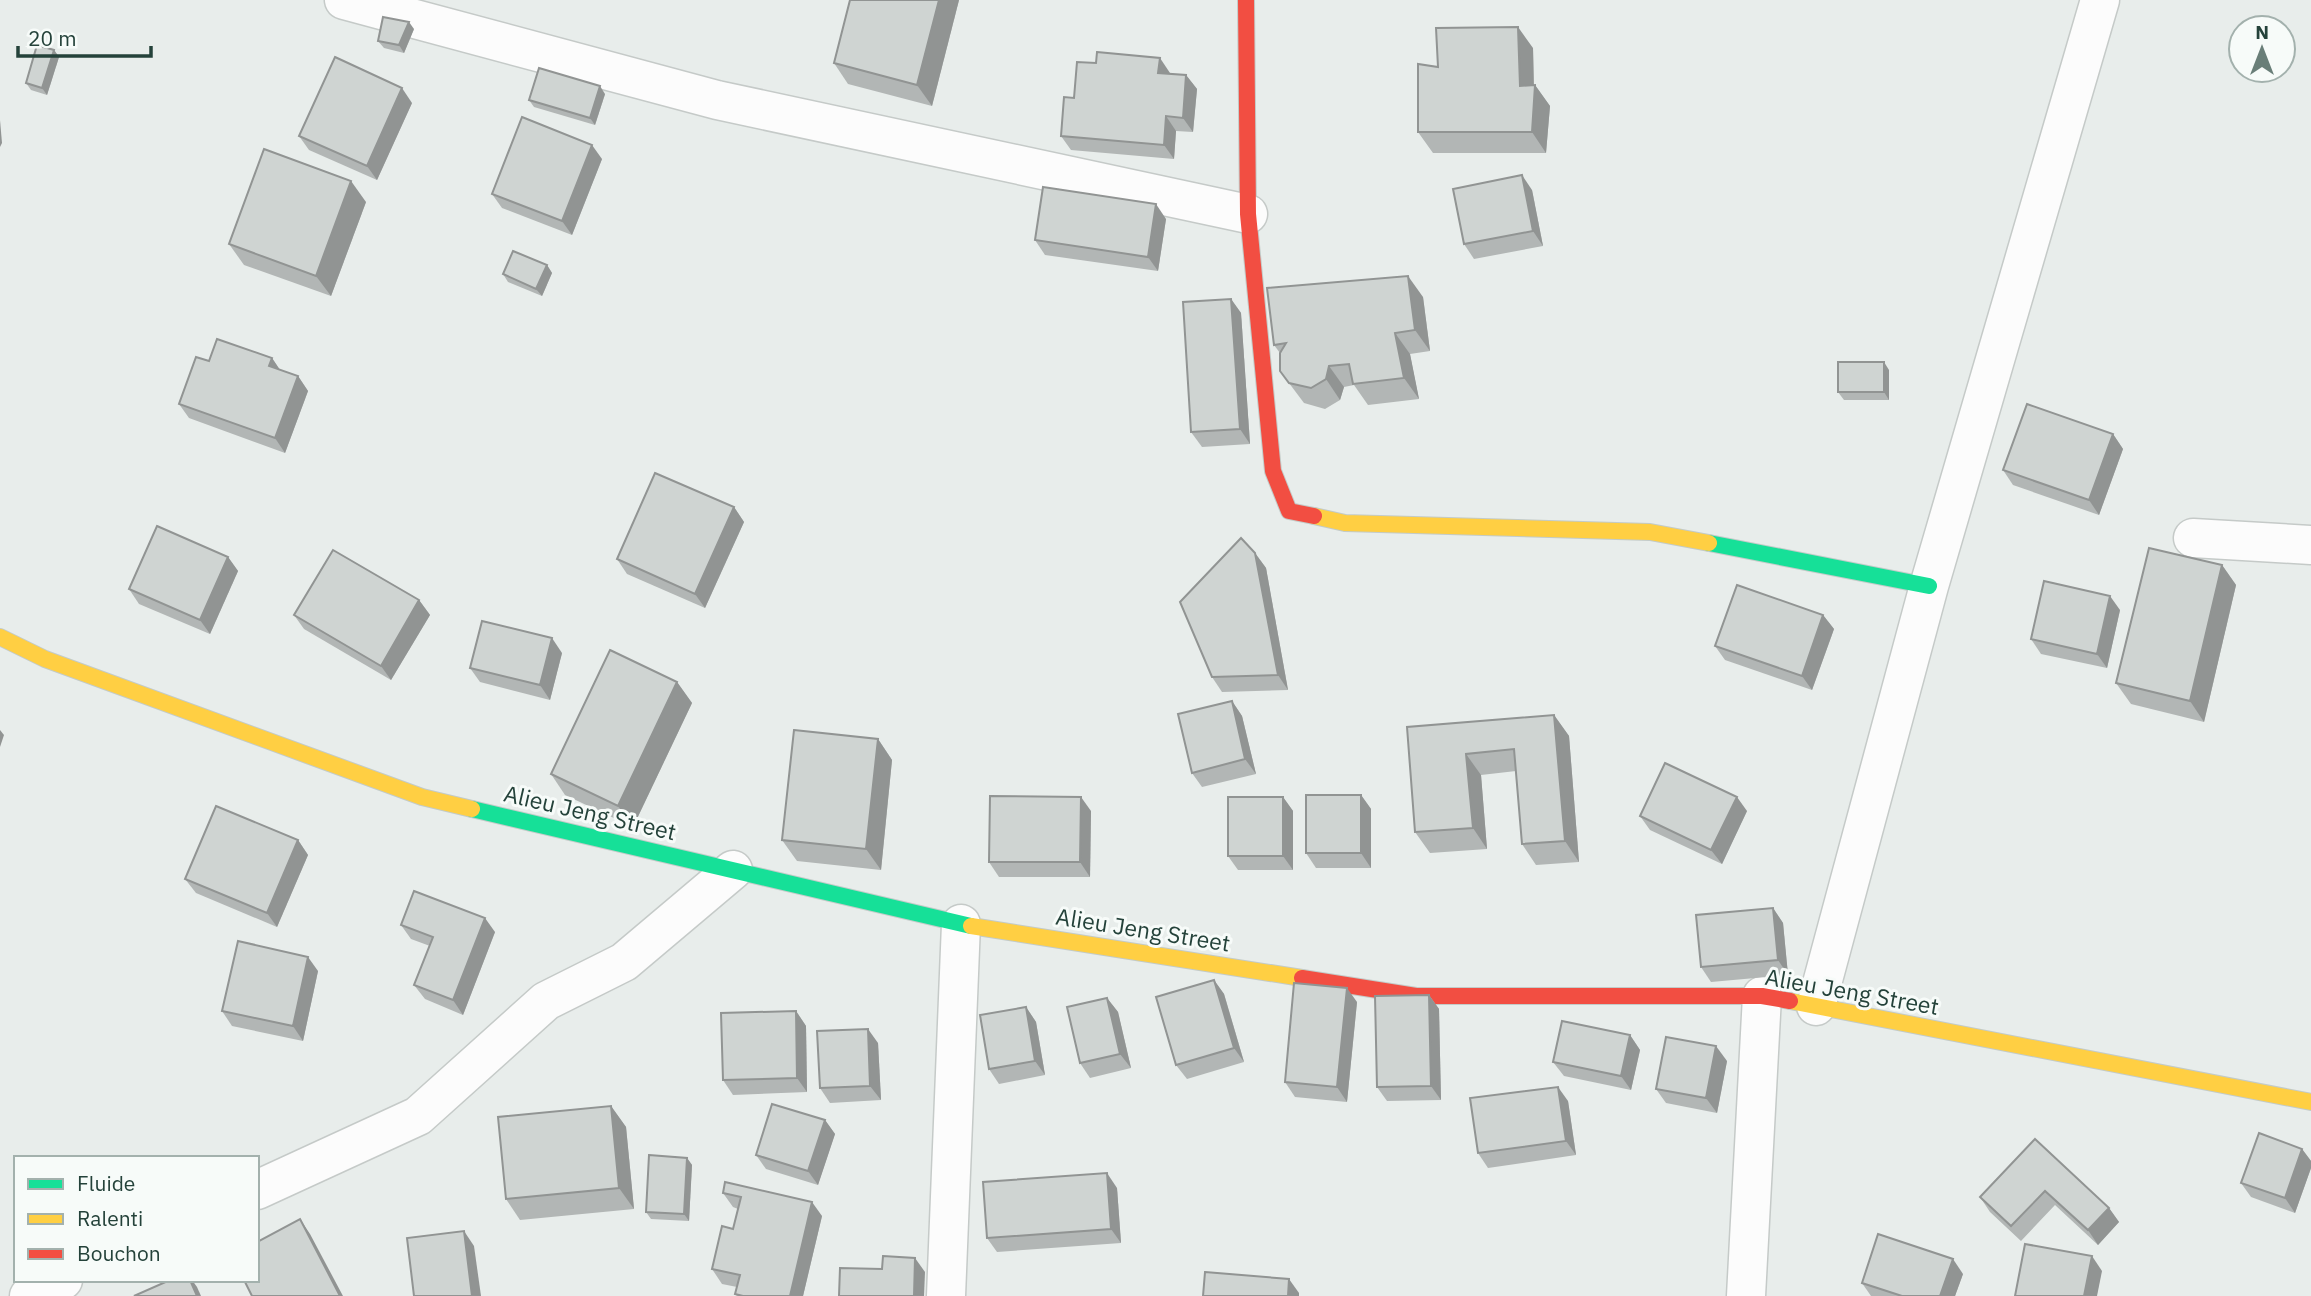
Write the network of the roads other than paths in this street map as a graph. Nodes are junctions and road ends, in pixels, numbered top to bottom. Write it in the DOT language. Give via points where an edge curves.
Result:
graph roads {
  1 [pos="344,0"];
  2 [pos="1246,0"];
  3 [pos="2100,0"];
  4 [pos="1248,214"];
  5 [pos="2193,538"];
  6 [pos="2311,545"];
  7 [pos="1929,586"];
  8 [pos="0,637"];
  9 [pos="733,870"];
  10 [pos="961,924"];
  11 [pos="1762,996"];
  12 [pos="1816,1006"];
  13 [pos="2311,1102"];
  14 [pos="259,1189"];
  15 [pos="58,1282"];
  16 [pos="29,1296"];
  17 [pos="946,1296"];
  18 [pos="1746,1296"];
  1 -- 4 [label="street" via="717,100"];
  2 -- 4 [label="street"];
  3 -- 7 [label="street"];
  4 -- 7 [label="street" via="1273,471 1289,511 1345,523 1650,532"];
  5 -- 6 [label="street"];
  7 -- 12 [label="street"];
  8 -- 9 [label="street, Alieu Jeng Street" via="45,659 422,797"];
  9 -- 10 [label="street, Alieu Jeng Street"];
  9 -- 14 [label="street" via="624,962 546,1001 418,1116"];
  10 -- 11 [label="street, Alieu Jeng Street" via="1416,996"];
  10 -- 17 [label="street"];
  11 -- 12 [label="street, Alieu Jeng Street"];
  11 -- 18 [label="street"];
  12 -- 13 [label="street, Alieu Jeng Street"];
  15 -- 16 [label="street"];
}
